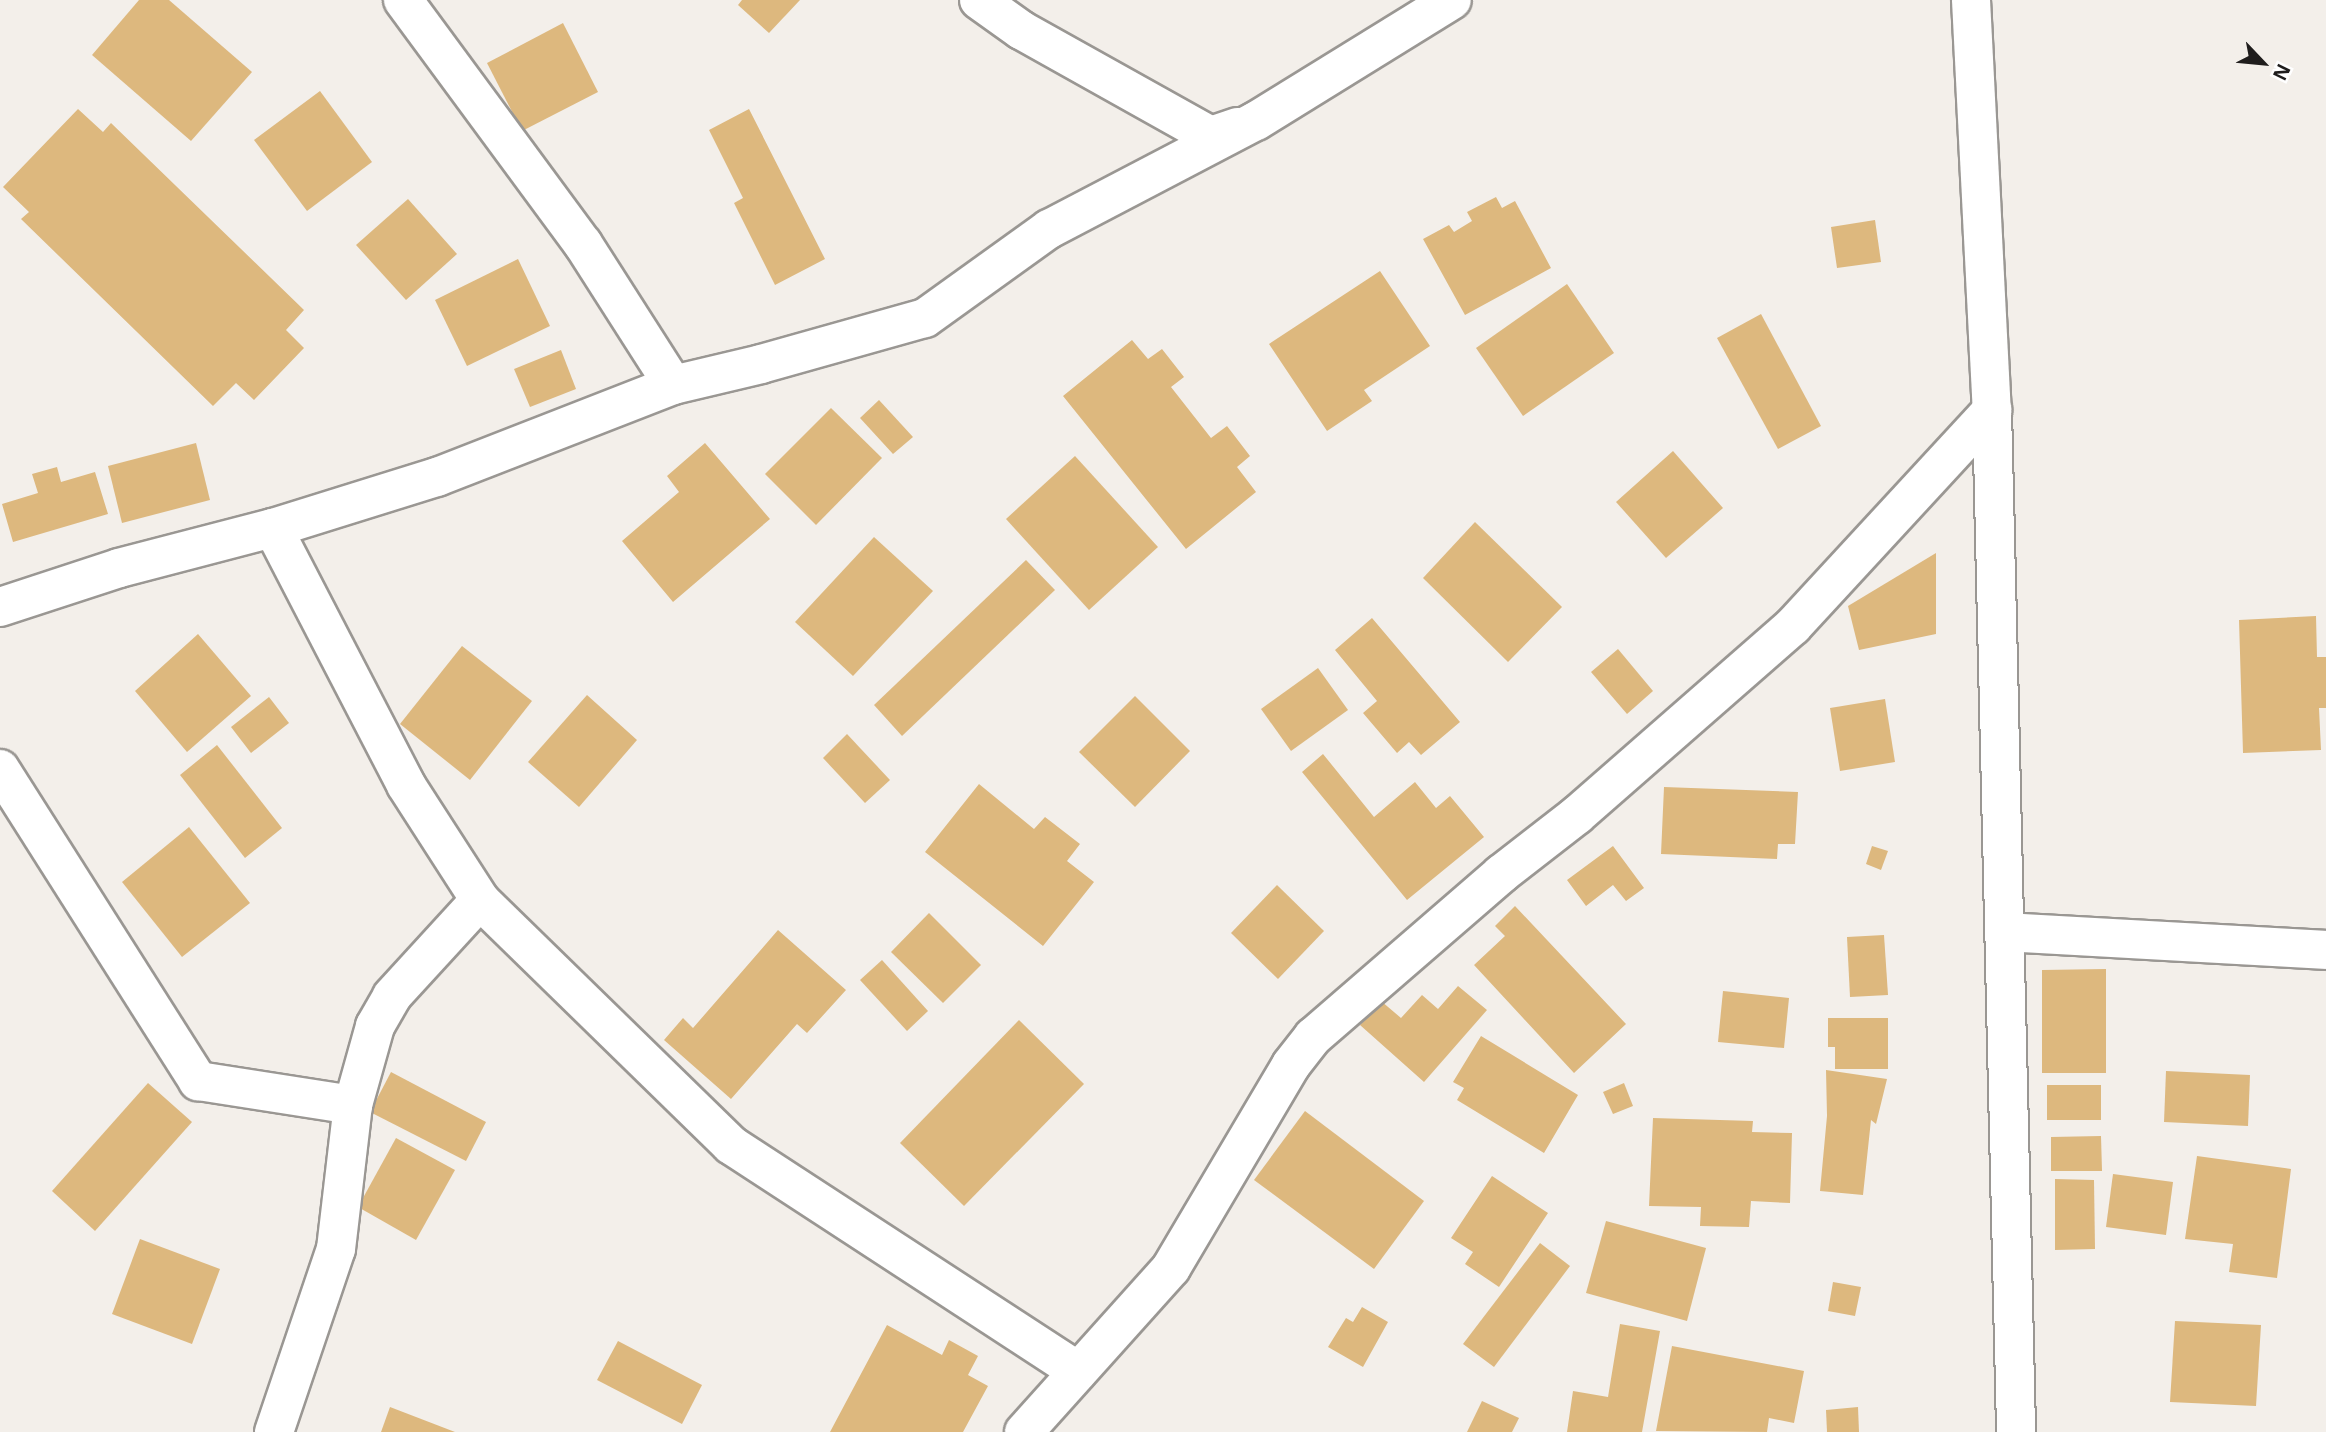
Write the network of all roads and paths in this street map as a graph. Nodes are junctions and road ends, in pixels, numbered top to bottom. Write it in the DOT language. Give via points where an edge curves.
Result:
graph roads {
  1 [pos="404,0"];
  2 [pos="979,0"];
  3 [pos="1452,0"];
  4 [pos="1970,0"];
  5 [pos="1255,121"];
  6 [pos="673,384"];
  7 [pos="1992,410"];
  8 [pos="273,528"];
  9 [pos="0,607"];
  10 [pos="0,769"];
  11 [pos="480,900"];
  12 [pos="2005,932"];
  13 [pos="2326,950"];
  14 [pos="353,1105"];
  15 [pos="1078,1371"];
  16 [pos="274,1432"];
  17 [pos="1024,1432"];
  18 [pos="2016,1432"];
  1 -- 6 [label="street" via="583,244"];
  2 -- 5 [label="street" via="1021,30 1211,135"];
  3 -- 5 [label="street"];
  4 -- 7 [label="street"];
  5 -- 6 [label="street" via="1049,229 925,318"];
  6 -- 8 [label="street" via="437,477"];
  7 -- 12 [label="street"];
  7 -- 15 [label="street" via="1793,626 1313,1037 1291,1065 1171,1268"];
  8 -- 9 [label="street" via="119,568"];
  8 -- 11 [label="street" via="406,785"];
  10 -- 14 [label="street" via="198,1081"];
  11 -- 14 [label="street" via="382,1012"];
  11 -- 15 [label="street" via="730,1144"];
  12 -- 13 [label="street"];
  12 -- 18 [label="street"];
  14 -- 16 [label="street" via="336,1249"];
  15 -- 17 [label="street"];
}
